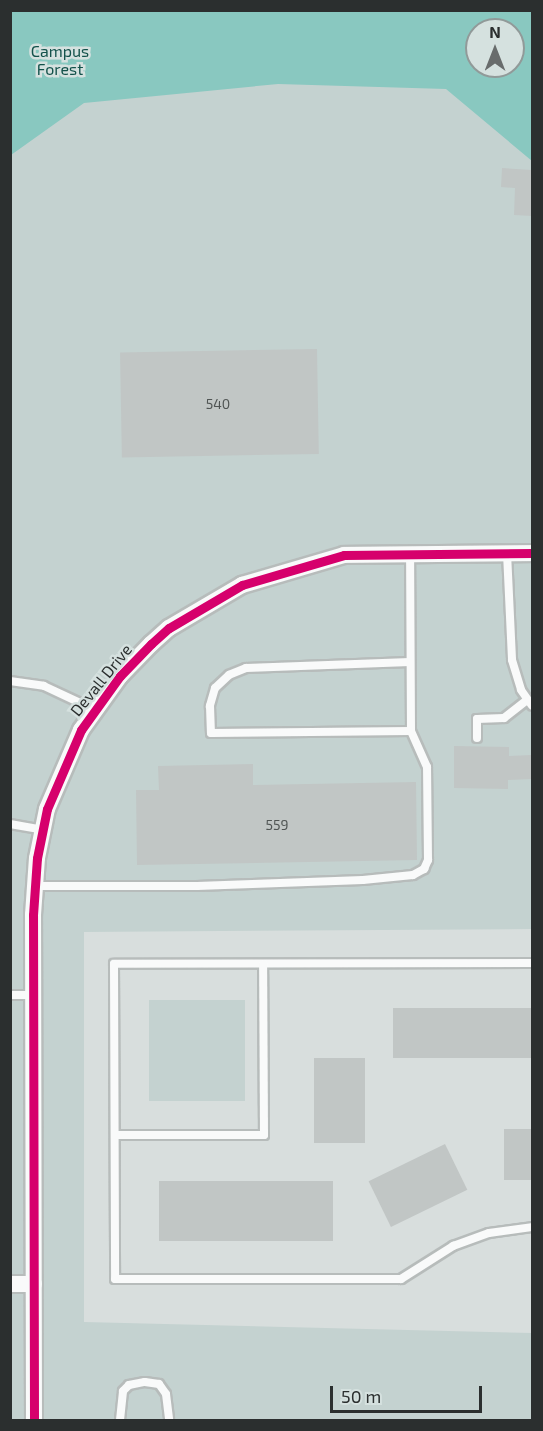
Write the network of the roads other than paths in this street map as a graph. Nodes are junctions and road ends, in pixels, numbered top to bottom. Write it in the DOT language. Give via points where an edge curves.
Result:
graph roads {
  1 [pos="507,553"];
  2 [pos="532,553"];
  3 [pos="410,554"];
  4 [pos="411,662"];
  5 [pos="10,681"];
  6 [pos="530,704"];
  7 [pos="93,709"];
  8 [pos="411,731"];
  9 [pos="477,738"];
  10 [pos="10,824"];
  11 [pos="43,830"];
  12 [pos="35,886"];
  13 [pos="532,963"];
  14 [pos="263,964"];
  15 [pos="10,995"];
  16 [pos="34,995"];
  17 [pos="115,1135"];
  18 [pos="532,1227"];
  19 [pos="10,1284"];
  20 [pos="34,1284"];
  21 [pos="34,1420"];
  22 [pos="120,1420"];
  23 [pos="169,1420"];
  1 -- 2 [label="street, Devall Drive"];
  1 -- 3 [label="street, Devall Drive"];
  1 -- 6 [label="lane" via="512,660"];
  3 -- 4 [label="lane"];
  3 -- 7 [label="street, Devall Drive" via="344,555 242,585 169,628"];
  4 -- 8 [label="lane"];
  4 -- 8 [label="lane" via="246,669 230,675 215,688 210,706 211,733"];
  5 -- 7 [label="lane" via="34,683"];
  6 -- 9 [label="lane" via="504,718 477,719"];
  7 -- 11 [label="street, Devall Drive" via="67,757"];
  8 -- 12 [label="lane" via="427,767 428,860 413,875 197,886"];
  10 -- 11 [label="lane"];
  11 -- 12 [label="street, Devall Drive"];
  12 -- 16 [label="street, Devall Drive"];
  13 -- 14 [label="lane"];
  14 -- 17 [label="lane" via="114,964"];
  14 -- 17 [label="lane" via="264,1135"];
  15 -- 16 [label="lane"];
  16 -- 20 [label="street, Devall Drive"];
  17 -- 18 [label="lane" via="115,1279 401,1279 453,1246 489,1233"];
  19 -- 20 [label="street"];
  20 -- 21 [label="street, Devall Drive"];
  22 -- 23 [label="lane" via="123,1391 129,1385 145,1382 159,1384 166,1394"];
}
